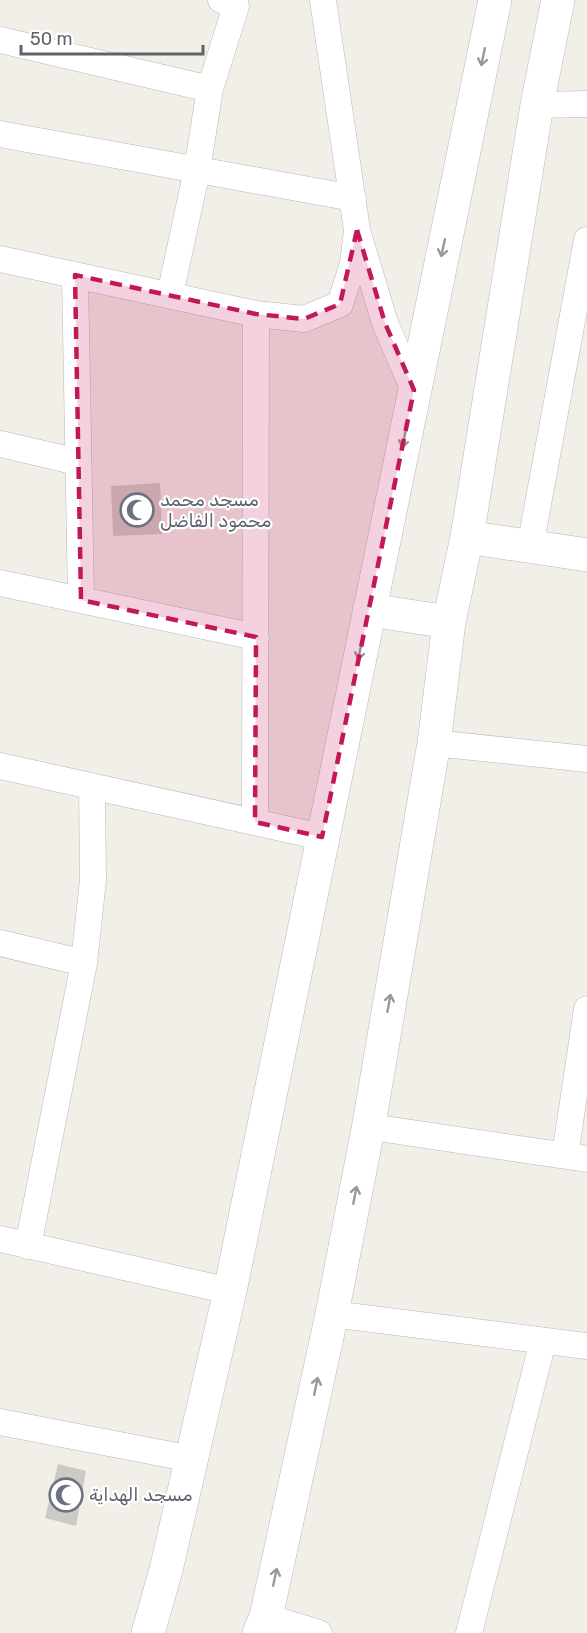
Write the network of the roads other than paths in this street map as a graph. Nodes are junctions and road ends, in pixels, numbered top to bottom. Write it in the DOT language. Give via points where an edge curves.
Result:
graph roads {
  1 [pos="221,0"];
  2 [pos="323,0"];
  3 [pos="495,0"];
  4 [pos="558,0"];
  5 [pos="0,40"];
  6 [pos="210,89"];
  7 [pos="587,104"];
  8 [pos="537,105"];
  9 [pos="0,134"];
  10 [pos="197,170"];
  11 [pos="353,198"];
  12 [pos="357,230"];
  13 [pos="587,240"];
  14 [pos="0,259"];
  15 [pos="75,275"];
  16 [pos="583,280"];
  17 [pos="170,295"];
  18 [pos="256,314"];
  19 [pos="414,390"];
  20 [pos="0,444"];
  21 [pos="78,462"];
  22 [pos="467,537"];
  23 [pos="530,547"];
  24 [pos="587,555"];
  25 [pos="0,583"];
  26 [pos="81,600"];
  27 [pos="369,610"];
  28 [pos="449,622"];
  29 [pos="256,637"];
  30 [pos="434,743"];
  31 [pos="587,759"];
  32 [pos="0,766"];
  33 [pos="92,786"];
  34 [pos="255,822"];
  35 [pos="322,837"];
  36 [pos="0,943"];
  37 [pos="84,963"];
  38 [pos="587,1009"];
  39 [pos="369,1124"];
  40 [pos="576,1157"];
  41 [pos="0,1239"];
  42 [pos="28,1246"];
  43 [pos="230,1291"];
  44 [pos="332,1314"];
  45 [pos="543,1341"];
  46 [pos="587,1346"];
  47 [pos="0,1422"];
  48 [pos="192,1459"];
  49 [pos="263,1625"];
  50 [pos="148,1633"];
  51 [pos="319,1633"];
  52 [pos="469,1633"];
  1 -- 6 [label="street" via="236,6"];
  2 -- 11 [label="street"];
  3 -- 19 [label="street, one-way"];
  4 -- 8 [label="street"];
  5 -- 6 [label="street"];
  6 -- 10 [label="street"];
  7 -- 8 [label="street"];
  8 -- 22 [label="street"];
  9 -- 10 [label="street"];
  10 -- 11 [label="street"];
  10 -- 17 [label="street"];
  11 -- 12 [label="street"];
  12 -- 18 [label="street" via="353,264 340,304 304,319"];
  12 -- 19 [label="street" via="385,323"];
  13 -- 16 [label="street"];
  14 -- 15 [label="street"];
  15 -- 17 [label="street"];
  15 -- 21 [label="street"];
  16 -- 23 [label="street"];
  17 -- 18 [label="street"];
  18 -- 29 [label="street"];
  19 -- 27 [label="street, one-way"];
  20 -- 21 [label="street"];
  21 -- 26 [label="street"];
  22 -- 23 [label="street"];
  22 -- 28 [label="street"];
  23 -- 24 [label="street"];
  25 -- 26 [label="street"];
  26 -- 29 [label="street"];
  27 -- 28 [label="street"];
  27 -- 35 [label="street, one-way"];
  28 -- 30 [label="street"];
  29 -- 34 [label="street"];
  30 -- 31 [label="street"];
  39 -- 30 [label="street, one-way"];
  32 -- 33 [label="street"];
  33 -- 34 [label="street"];
  33 -- 37 [label="street" via="93,880"];
  34 -- 35 [label="street"];
  35 -- 43 [label="street"];
  36 -- 37 [label="street"];
  37 -- 42 [label="street"];
  38 -- 40 [label="street"];
  39 -- 40 [label="street"];
  44 -- 39 [label="street, one-way"];
  41 -- 42 [label="street"];
  42 -- 43 [label="street"];
  43 -- 48 [label="street"];
  44 -- 45 [label="street"];
  49 -- 44 [label="street, one-way"];
  45 -- 46 [label="street"];
  45 -- 52 [label="street"];
  47 -- 48 [label="street"];
  48 -- 50 [label="street"];
  49 -- 51 [label="street"];
}
